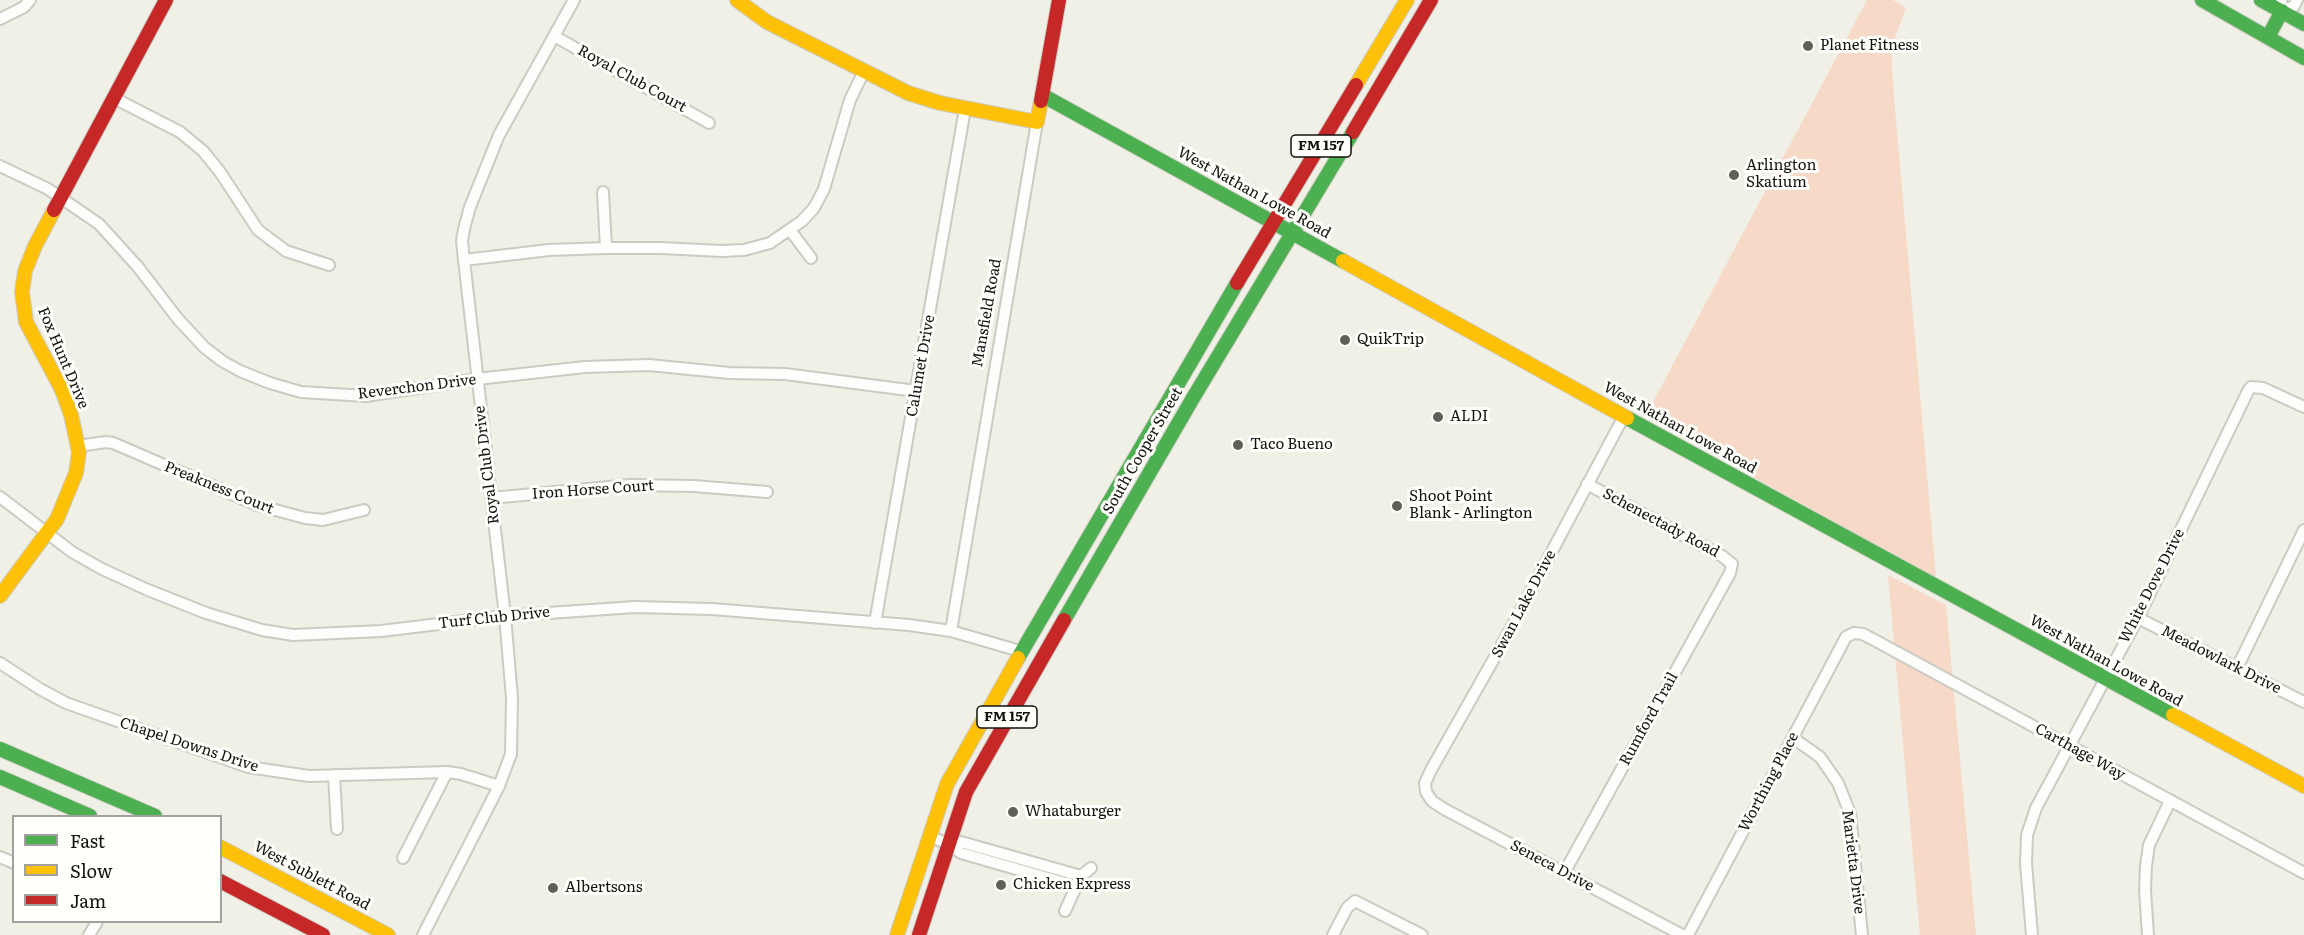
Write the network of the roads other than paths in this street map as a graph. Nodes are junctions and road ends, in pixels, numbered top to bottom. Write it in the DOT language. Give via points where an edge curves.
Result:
graph roads {
  1 [pos="30,0"];
  2 [pos="166,0"];
  3 [pos="574,0"];
  4 [pos="737,0"];
  5 [pos="1059,0"];
  6 [pos="1407,0"];
  7 [pos="1431,0"];
  8 [pos="2202,0"];
  9 [pos="2261,0"];
  10 [pos="2297,0"];
  11 [pos="2281,6"];
  12 [pos="0,19"];
  13 [pos="2304,24"];
  14 [pos="554,36"];
  15 [pos="2268,37"];
  16 [pos="2304,58"];
  17 [pos="864,71"];
  18 [pos="1042,95"];
  19 [pos="114,98"];
  20 [pos="965,109"];
  21 [pos="1037,122"];
  22 [pos="709,123"];
  23 [pos="0,166"];
  24 [pos="603,192"];
  25 [pos="61,197"];
  26 [pos="1275,223"];
  27 [pos="790,230"];
  28 [pos="1293,233"];
  29 [pos="606,248"];
  30 [pos="811,258"];
  31 [pos="464,260"];
  32 [pos="329,265"];
  33 [pos="477,380"];
  34 [pos="916,391"];
  35 [pos="2304,408"];
  36 [pos="1624,416"];
  37 [pos="78,446"];
  38 [pos="1136,454"];
  39 [pos="1154,464"];
  40 [pos="1587,484"];
  41 [pos="767,492"];
  42 [pos="0,497"];
  43 [pos="491,498"];
  44 [pos="364,510"];
  45 [pos="2304,530"];
  46 [pos="47,534"];
  47 [pos="1732,564"];
  48 [pos="0,596"];
  49 [pos="505,616"];
  50 [pos="2138,618"];
  51 [pos="875,623"];
  52 [pos="951,631"];
  53 [pos="1854,633"];
  54 [pos="1020,651"];
  55 [pos="0,663"];
  56 [pos="2237,668"];
  57 [pos="2104,679"];
  58 [pos="2304,702"];
  59 [pos="1793,738"];
  60 [pos="2069,746"];
  61 [pos="0,749"];
  62 [pos="447,772"];
  63 [pos="334,775"];
  64 [pos="0,777"];
  65 [pos="499,786"];
  66 [pos="2304,786"];
  67 [pos="1426,792"];
  68 [pos="2170,801"];
  69 [pos="88,815"];
  70 [pos="153,815"];
  71 [pos="338,829"];
  72 [pos="929,836"];
  73 [pos="948,843"];
  74 [pos="222,848"];
  75 [pos="404,858"];
  76 [pos="1091,868"];
  77 [pos="1564,873"];
  78 [pos="2304,873"];
  79 [pos="1081,876"];
  80 [pos="222,882"];
  81 [pos="1075,886"];
  82 [pos="1065,911"];
  83 [pos="323,935"];
  84 [pos="388,935"];
  85 [pos="423,935"];
  86 [pos="897,935"];
  87 [pos="919,935"];
  88 [pos="1333,935"];
  89 [pos="1422,935"];
  90 [pos="1682,935"];
  91 [pos="1688,935"];
  92 [pos="1862,935"];
  93 [pos="2032,935"];
  94 [pos="2148,935"];
  1 -- 12 [label="street"];
  2 -- 19 [label="main road, Fox Hunt Drive"];
  3 -- 14 [label="street, Royal Club Drive"];
  4 -- 17 [label="main road" via="767,22"];
  5 -- 18 [label="main road, Mansfield Road"];
  6 -- 26 [label="main road, South Cooper Street / FM 157"];
  7 -- 28 [label="main road, South Cooper Street / FM 157"];
  8 -- 15 [label="main road"];
  9 -- 11 [label="main road"];
  10 -- 11 [label="street" via="2294,6"];
  11 -- 13 [label="main road"];
  11 -- 15 [label="main road"];
  14 -- 22 [label="street, Royal Club Court"];
  14 -- 31 [label="street, Royal Club Drive" via="500,135 477,191 464,229"];
  15 -- 16 [label="main road"];
  17 -- 20 [label="main road" via="908,93"];
  17 -- 27 [label="street" via="850,100 825,189 814,208"];
  18 -- 21 [label="main road, Mansfield Road"];
  18 -- 26 [label="main road, West Nathan Lowe Road"];
  19 -- 25 [label="main road, Fox Hunt Drive"];
  19 -- 32 [label="street" via="180,132 203,151 258,230 286,251"];
  20 -- 21 [label="main road"];
  20 -- 34 [label="street, Calumet Drive"];
  21 -- 52 [label="street, Mansfield Road"];
  23 -- 25 [label="street, Reverchon Drive"];
  24 -- 29 [label="street"];
  25 -- 33 [label="street, Reverchon Drive" via="99,224 204,347 240,371 301,392 366,396"];
  25 -- 37 [label="main road, Fox Hunt Drive" via="35,246 22,292 26,322 62,390"];
  26 -- 28 [label="main road, West Nathan Lowe Road"];
  26 -- 38 [label="main road, South Cooper Street / FM 157"];
  27 -- 29 [label="street" via="770,243 744,250"];
  27 -- 30 [label="street"];
  28 -- 36 [label="main road, West Nathan Lowe Road"];
  28 -- 39 [label="main road, South Cooper Street / FM 157"];
  29 -- 31 [label="street"];
  31 -- 33 [label="street, Royal Club Drive"];
  33 -- 34 [label="street, Reverchon Drive" via="585,367 649,365 785,374"];
  33 -- 43 [label="street, Royal Club Drive"];
  34 -- 51 [label="street, Calumet Drive"];
  35 -- 50 [label="street, White Dove Drive" via="2263,388 2251,387"];
  36 -- 40 [label="street, Swan Lake Drive"];
  36 -- 57 [label="main road, West Nathan Lowe Road"];
  37 -- 44 [label="street, Preakness Court" via="113,443 257,505 304,518 323,520"];
  37 -- 46 [label="main road, Fox Hunt Drive" via="76,473 67,500"];
  38 -- 39 [label="main road"];
  38 -- 54 [label="main road, South Cooper Street / FM 157"];
  39 -- 73 [label="main road, South Cooper Street / FM 157" via="991,745 966,792"];
  40 -- 47 [label="street, Schenectady Road"];
  40 -- 67 [label="street, Swan Lake Drive" via="1431,770"];
  41 -- 43 [label="street, Iron Horse Court" via="630,485"];
  42 -- 46 [label="street, Turf Club Drive"];
  43 -- 49 [label="street, Royal Club Drive"];
  45 -- 56 [label="street"];
  46 -- 48 [label="main road, Fox Hunt Drive"];
  46 -- 49 [label="street, Turf Club Drive" via="102,569 148,590 206,613 293,636 381,631"];
  47 -- 77 [label="street, Rumford Trail"];
  49 -- 51 [label="street, Turf Club Drive" via="636,607 712,609"];
  49 -- 65 [label="street, Royal Club Drive" via="512,698 511,754"];
  50 -- 56 [label="street, Meadowlark Drive"];
  50 -- 57 [label="street, White Dove Drive"];
  51 -- 52 [label="street, Turf Club Drive"];
  52 -- 54 [label="street, Turf Club Drive"];
  53 -- 59 [label="street, Worthing Place" via="1846,637"];
  53 -- 60 [label="street, Carthage Way" via="1863,634"];
  54 -- 72 [label="main road, South Cooper Street / FM 157" via="947,784"];
  55 -- 63 [label="street, Chapel Downs Drive" via="66,702 248,767 309,776"];
  56 -- 58 [label="street, Meadowlark Drive"];
  57 -- 60 [label="street, White Dove Drive"];
  57 -- 66 [label="main road, West Nathan Lowe Road"];
  59 -- 91 [label="street, Worthing Place"];
  59 -- 92 [label="street, Marietta Drive" via="1820,757 1838,783 1850,813"];
  60 -- 68 [label="street, Carthage Way"];
  60 -- 93 [label="street, White Dove Drive" via="2036,808 2027,835"];
  61 -- 70 [label="main road"];
  62 -- 63 [label="street, Chapel Downs Drive"];
  62 -- 65 [label="street, Chapel Downs Drive"];
  62 -- 75 [label="street"];
  63 -- 71 [label="street"];
  64 -- 69 [label="main road"];
  65 -- 85 [label="street, Royal Club Drive"];
  67 -- 77 [label="street, Seneca Drive" via="1444,809"];
  68 -- 78 [label="street, Carthage Way"];
  68 -- 94 [label="street" via="2149,845 2145,890"];
  72 -- 73 [label="street"];
  72 -- 86 [label="main road, South Cooper Street / FM 157"];
  73 -- 79 [label="street" via="961,842"];
  73 -- 81 [label="street" via="961,853"];
  73 -- 87 [label="main road, South Cooper Street / FM 157"];
  74 -- 84 [label="main road, West Sublett Road"];
  76 -- 79 [label="street"];
  77 -- 90 [label="street, Seneca Drive"];
  79 -- 81 [label="street"];
  80 -- 83 [label="main road"];
  81 -- 82 [label="street"];
  88 -- 89 [label="street" via="1355,901"];
}
